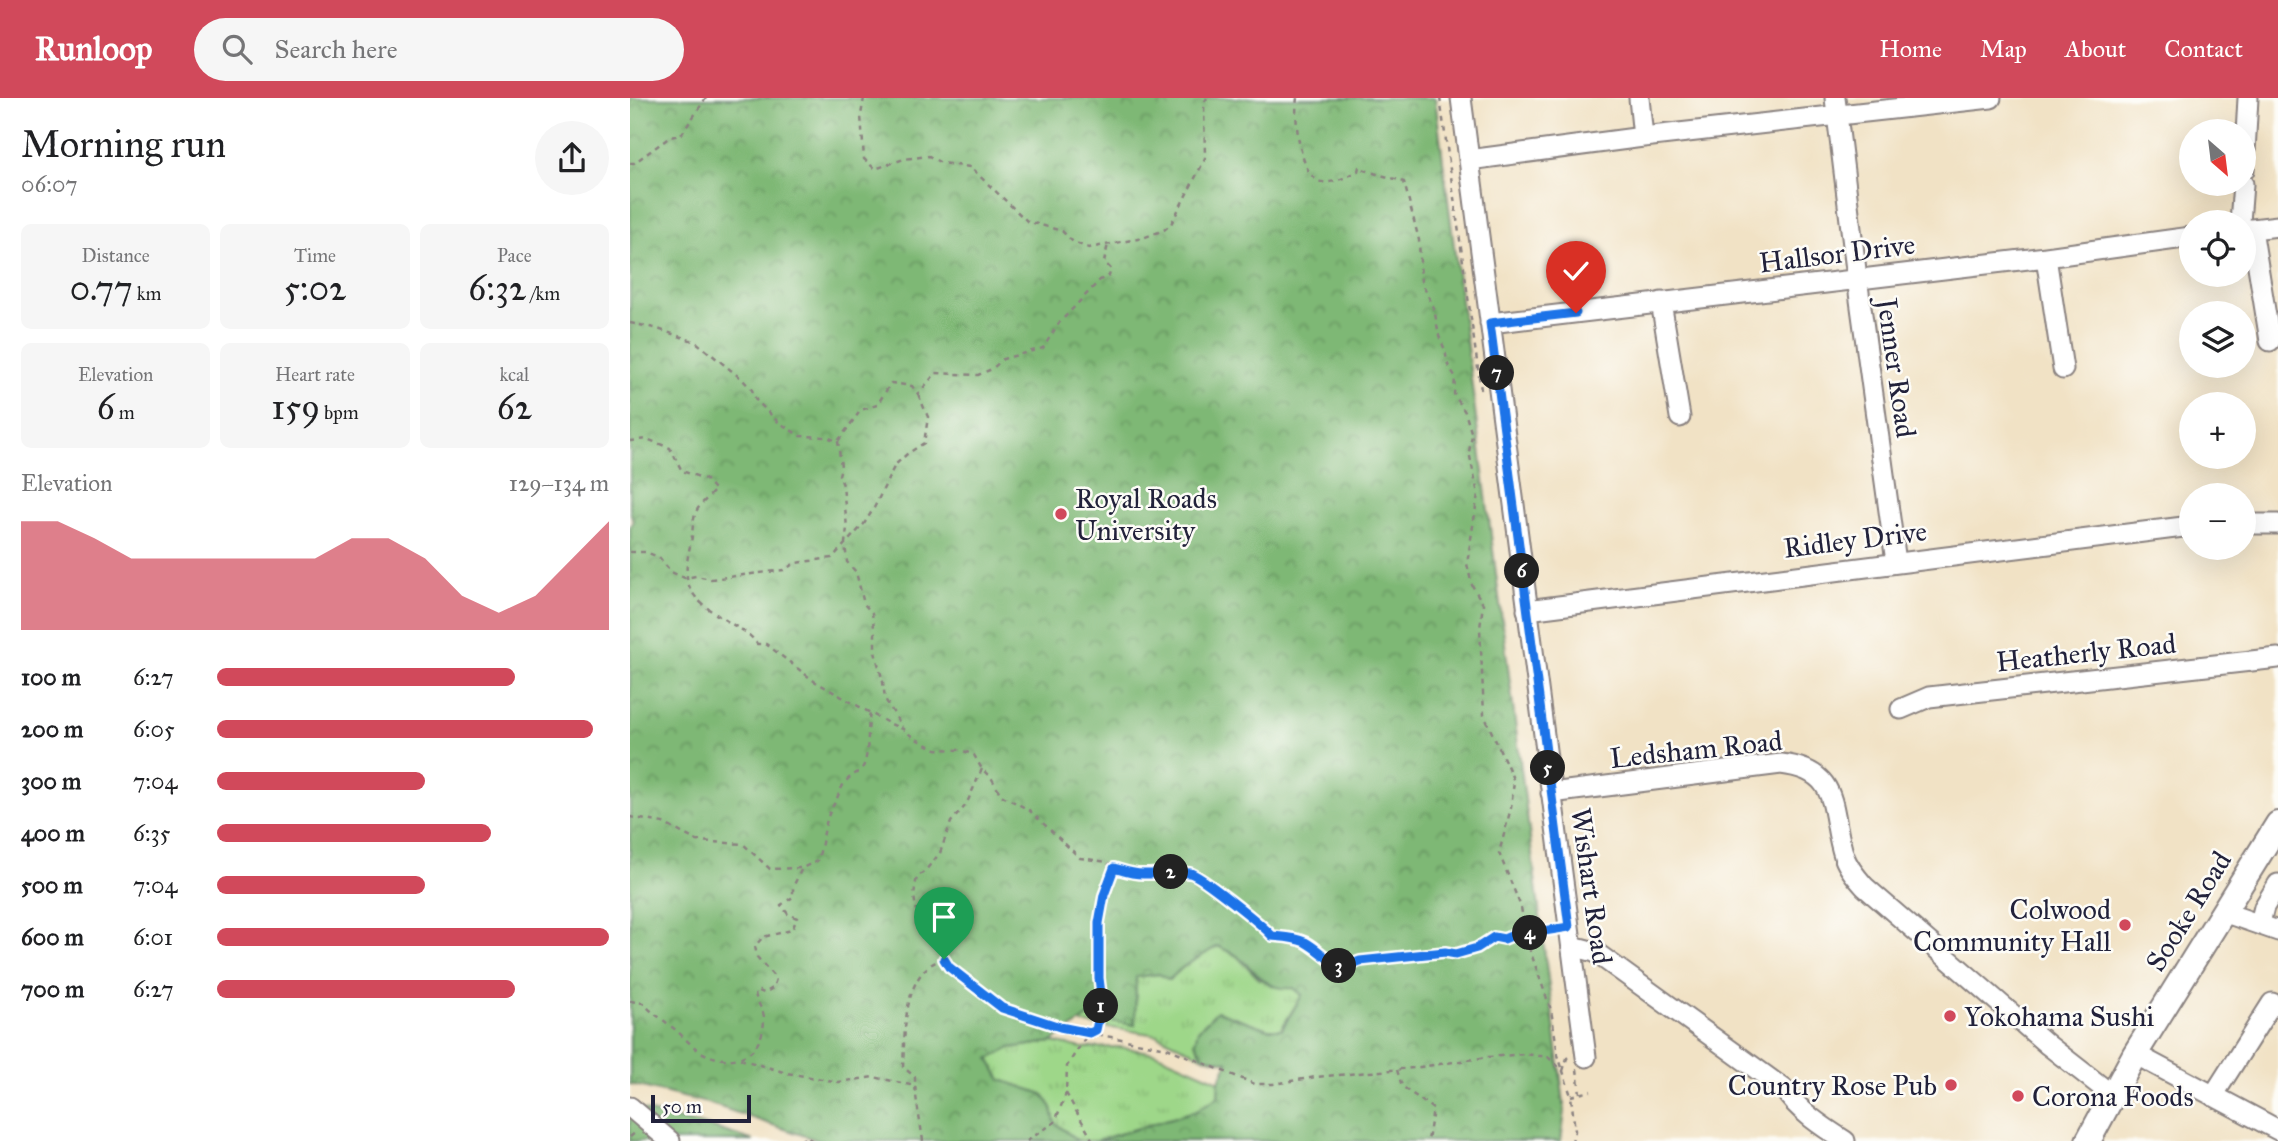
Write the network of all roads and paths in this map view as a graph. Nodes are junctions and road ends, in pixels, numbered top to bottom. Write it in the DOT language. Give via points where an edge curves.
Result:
graph roads {
  1 [pos="706,98"];
  2 [pos="864,98"];
  3 [pos="1207,98"];
  4 [pos="1297,98"];
  5 [pos="1461,98"];
  6 [pos="1639,98"];
  7 [pos="1991,98"];
  8 [pos="2248,98"];
  9 [pos="1836,107"];
  10 [pos="2247,119"];
  11 [pos="1643,137"];
  12 [pos="1469,160"];
  13 [pos="630,163"];
  14 [pos="2278,226"];
  15 [pos="2256,227"];
  16 [pos="2179,239"];
  17 [pos="1108,243"];
  18 [pos="2046,257"];
  19 [pos="2256,277"];
  20 [pos="1857,278"];
  21 [pos="1661,303"];
  22 [pos="630,323"];
  23 [pos="1490,323"];
  24 [pos="2270,341"];
  25 [pos="2063,369"];
  26 [pos="918,394"];
  27 [pos="1680,417"];
  28 [pos="630,441"];
  29 [pos="838,441"];
  30 [pos="2256,524"];
  31 [pos="2278,524"];
  32 [pos="2179,527"];
  33 [pos="845,543"];
  34 [pos="630,552"];
  35 [pos="1896,562"];
  36 [pos="685,578"];
  37 [pos="1527,610"];
  38 [pos="2278,658"];
  39 [pos="1901,709"];
  40 [pos="870,713"];
  41 [pos="903,729"];
  42 [pos="982,769"];
  43 [pos="1551,793"];
  44 [pos="630,817"];
  45 [pos="2278,824"];
  46 [pos="802,868"];
  47 [pos="1114,868"];
  48 [pos="2278,884"];
  49 [pos="2222,912"];
  50 [pos="2269,927"];
  51 [pos="1525,934"];
  52 [pos="1570,937"];
  53 [pos="944,959"];
  54 [pos="630,1001"];
  55 [pos="2278,1006"];
  56 [pos="1090,1033"];
  57 [pos="1580,1054"];
  58 [pos="2135,1054"];
  59 [pos="739,1059"];
  60 [pos="1396,1070"];
  61 [pos="1563,1071"];
  62 [pos="915,1086"];
  63 [pos="1591,1091"];
  64 [pos="1066,1093"];
  65 [pos="2112,1095"];
  66 [pos="1571,1096"];
  67 [pos="2213,1096"];
  68 [pos="630,1107"];
  69 [pos="2278,1130"];
  70 [pos="670,1141"];
  71 [pos="800,1141"];
  72 [pos="813,1141"];
  73 [pos="923,1141"];
  74 [pos="1027,1141"];
  75 [pos="1093,1141"];
  76 [pos="1428,1141"];
  77 [pos="1574,1141"];
  78 [pos="1845,1141"];
  79 [pos="2088,1141"];
  1 -- 13 [label="path" via="681,135 670,137"];
  2 -- 17 [label="path" via="864,159 875,169 929,156 941,163 970,167 1027,221 1062,231 1089,248"];
  3 -- 17 [label="path" via="1205,159 1171,224 1143,238"];
  4 -- 51 [label="path" via="1302,160 1315,179 1335,181 1359,167 1385,175 1404,182 1413,212 1421,281 1455,376 1454,394 1472,435 1469,452 1478,494 1466,565 1483,604 1484,715 1514,781 1499,853 1521,907"];
  5 -- 12 [label="street, Wishart Road"];
  6 -- 11 [label="street"];
  7 -- 9 [label="street"];
  8 -- 10 [label="street"];
  9 -- 11 [label="street"];
  9 -- 20 [label="street, Jenner Road"];
  11 -- 12 [label="street"];
  12 -- 23 [label="street, Wishart Road"];
  14 -- 15 [label="street"];
  16 -- 18 [label="street, Hallsor Drive"];
  17 -- 26 [label="path" via="1104,262 1111,269 1109,276 1059,323 1042,348 1003,359 978,374 936,373"];
  18 -- 20 [label="street, Hallsor Drive"];
  18 -- 25 [label="street"];
  19 -- 24 [label="street"];
  20 -- 21 [label="street, Hallsor Drive"];
  20 -- 35 [label="street, Jenner Road"];
  21 -- 23 [label="street, Hallsor Drive"];
  21 -- 27 [label="street"];
  22 -- 29 [label="path" via="696,342 743,380 776,421 800,436"];
  23 -- 37 [label="street, Wishart Road"];
  26 -- 29 [label="path" via="912,386 891,383 877,405 861,411"];
  26 -- 33 [label="path" via="928,416 924,443 895,466 874,508"];
  28 -- 36 [label="path" via="647,439 670,448 682,471 705,479 715,490 695,513"];
  29 -- 33 [label="path"];
  30 -- 31 [label="street"];
  32 -- 35 [label="street, Ridley Drive"];
  33 -- 36 [label="path" via="832,558 795,563 784,570"];
  33 -- 41 [label="path" via="847,562 856,572 864,604 872,613 885,699"];
  34 -- 36 [label="path" via="659,557 671,572"];
  35 -- 37 [label="street, Ridley Drive"];
  36 -- 40 [label="path" via="701,602 750,634 757,644 766,645 814,681"];
  37 -- 43 [label="street, Wishart Road"];
  38 -- 39 [label="street, Heatherly Road" via="1929,697"];
  40 -- 41 [label="path"];
  40 -- 46 [label="path" via="865,763 846,781 832,806 817,861"];
  41 -- 42 [label="path" via="936,749 974,755"];
  42 -- 47 [label="path" via="1001,794 1029,810 1080,858 1107,862"];
  42 -- 53 [label="path" via="966,805 951,822 940,853 917,877 913,895 926,927 935,927"];
  43 -- 52 [label="street, Wishart Road"];
  43 -- 65 [label="street, Ledsham Road" via="1781,764 1813,772 1825,782 1844,856 1865,887"];
  44 -- 46 [label="path" via="663,823 697,841 743,844 769,869"];
  45 -- 49 [label="main road, Sooke Road"];
  46 -- 59 [label="path" via="793,897 781,905 797,918 792,930 763,937 755,946 757,957 776,979 764,993 755,993 765,1016 762,1037"];
  47 -- 51 [label="path" via="1143,875 1193,874 1272,936 1306,943 1342,968 1360,961 1456,954 1494,937"];
  47 -- 56 [label="path" via="1099,923 1101,1014 1096,1030"];
  48 -- 50 [label="street" via="2263,907"];
  49 -- 50 [label="street"];
  49 -- 58 [label="main road, Sooke Road"];
  51 -- 52 [label="path"];
  51 -- 61 [label="path" via="1551,1010"];
  52 -- 57 [label="street, Wishart Road"];
  52 -- 78 [label="street" via="1784,1088 1792,1101"];
  53 -- 56 [label="path" via="1002,1008"];
  53 -- 62 [label="path" via="921,974 914,985 905,1021 904,1067 915,1077"];
  54 -- 59 [label="path" via="643,1003 701,1052"];
  55 -- 67 [label="street" via="2272,1003"];
  56 -- 60 [label="path" via="1167,1048 1255,1084"];
  56 -- 64 [label="path" via="1068,1066"];
  57 -- 61 [label="path" via="1567,1058"];
  58 -- 65 [label="main road, Sooke Road"];
  58 -- 67 [label="street"];
  59 -- 62 [label="path" via="839,1082 874,1077"];
  60 -- 61 [label="path" via="1525,1054 1548,1057"];
  60 -- 76 [label="path" via="1402,1086 1433,1109"];
  61 -- 66 [label="path"];
  62 -- 73 [label="path"];
  63 -- 66 [label="path"];
  64 -- 74 [label="path" via="1055,1122"];
  64 -- 75 [label="path"];
  65 -- 79 [label="main road, Sooke Road"];
  66 -- 77 [label="path"];
  67 -- 69 [label="street"];
  68 -- 70 [label="street"];
  71 -- 72 [label="path"];
}
